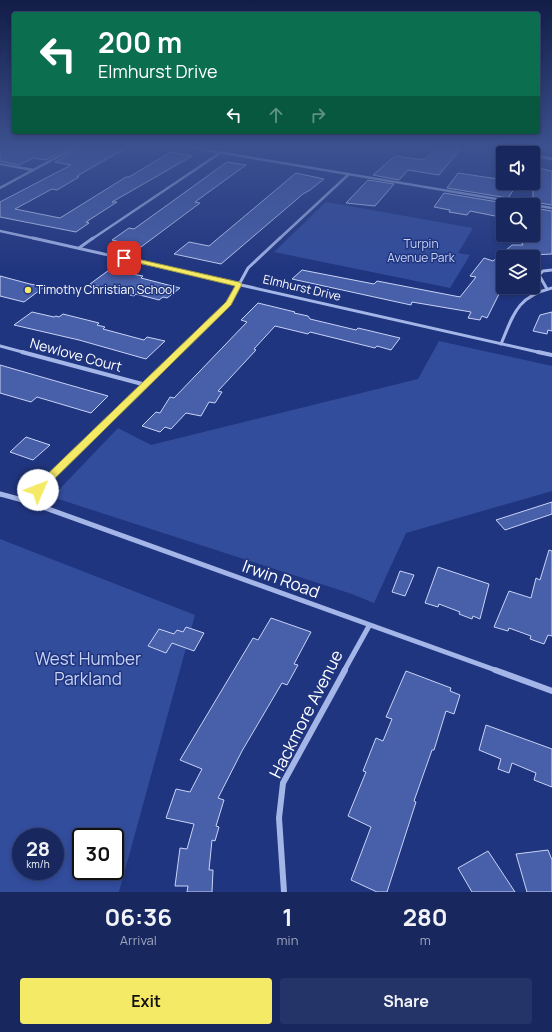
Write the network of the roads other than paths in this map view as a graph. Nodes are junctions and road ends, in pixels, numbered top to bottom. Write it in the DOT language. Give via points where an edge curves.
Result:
graph roads {
  1 [pos="166,190"];
  2 [pos="332,190"];
  3 [pos="442,190"];
  4 [pos="496,199"];
  5 [pos="540,206"];
  6 [pos="552,208"];
  7 [pos="0,231"];
  8 [pos="79,248"];
  9 [pos="552,270"];
  10 [pos="239,284"];
  11 [pos="552,288"];
  12 [pos="547,289"];
  13 [pos="501,344"];
  14 [pos="0,346"];
  15 [pos="552,355"];
  16 [pos="146,385"];
  17 [pos="0,494"];
  18 [pos="26,501"];
  19 [pos="369,626"];
  20 [pos="552,691"];
  21 [pos="284,892"];
  1 -- 8 [label="street"];
  2 -- 10 [label="street" via="248,268"];
  3 -- 4 [label="street"];
  5 -- 6 [label="street"];
  7 -- 8 [label="street, Elmhurst Drive"];
  8 -- 10 [label="street, Elmhurst Drive"];
  9 -- 12 [label="street" via="543,271 539,275"];
  10 -- 13 [label="street, Elmhurst Drive"];
  10 -- 16 [label="street" via="229,303"];
  11 -- 12 [label="street"];
  12 -- 13 [label="street" via="521,301"];
  13 -- 15 [label="street, Elmhurst Drive"];
  14 -- 16 [label="street, Newlove Court"];
  16 -- 18 [label="street"];
  17 -- 18 [label="street, Irwin Road"];
  18 -- 19 [label="street, Irwin Road"];
  19 -- 20 [label="street, Irwin Road"];
  19 -- 21 [label="street, Hackmore Avenue" via="283,783 279,818"];
}
